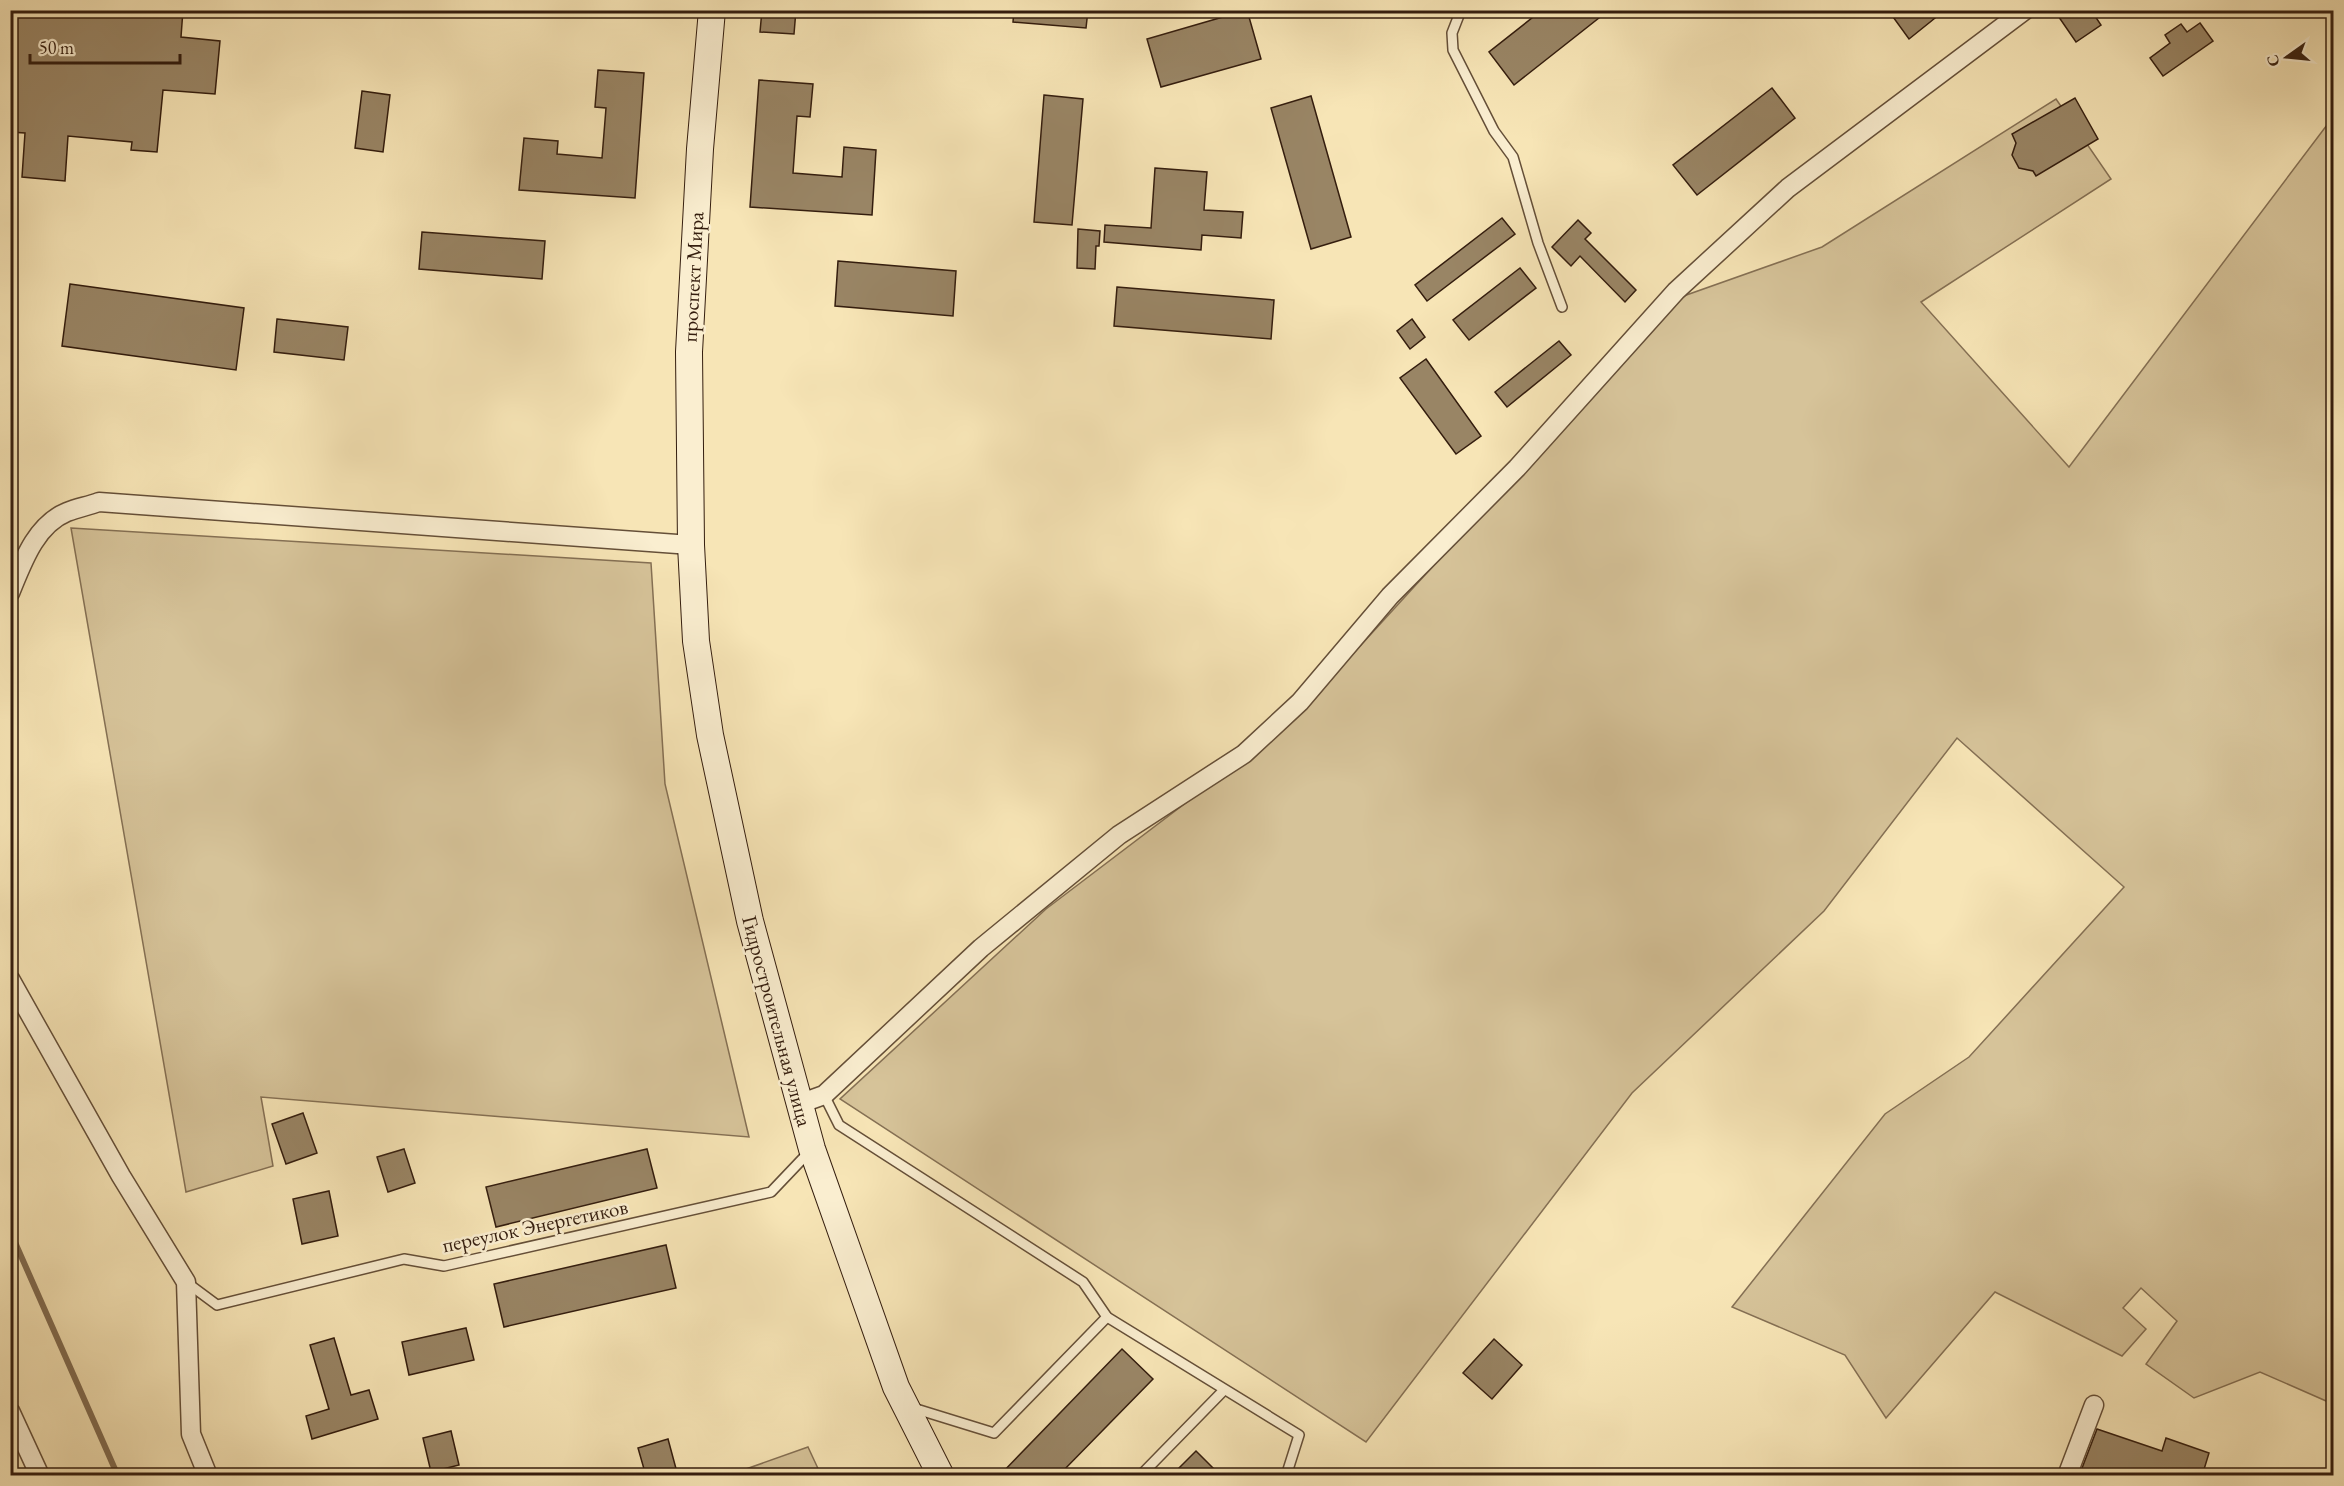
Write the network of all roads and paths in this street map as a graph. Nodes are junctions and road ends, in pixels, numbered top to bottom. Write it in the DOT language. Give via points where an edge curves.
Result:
graph roads {
  1 [pos="712,10"];
  2 [pos="1461,10"];
  3 [pos="2025,10"];
  4 [pos="1562,307"];
  5 [pos="691,545"];
  6 [pos="10,593"];
  7 [pos="10,979"];
  8 [pos="824,1095"];
  9 [pos="799,1104"];
  10 [pos="812,1149"];
  11 [pos="186,1282"];
  12 [pos="1107,1317"];
  13 [pos="1224,1390"];
  14 [pos="2094,1404"];
  15 [pos="905,1405"];
  16 [pos="10,1411"];
  17 [pos="40,1476"];
  18 [pos="208,1476"];
  19 [pos="941,1476"];
  20 [pos="1140,1476"];
  21 [pos="1286,1476"];
  22 [pos="2067,1476"];
  1 -- 5 [label="street, проспект Мира" via="689,352"];
  2 -- 4 [label="lane" via="1452,33 1453,50 1494,131 1513,158"];
  3 -- 8 [label="street" via="1788,188 1676,291 1517,468 1390,596 1300,702 1244,754 1119,835 990,940"];
  5 -- 6 [label="street" via="99,502 64,513 43,530 25,556"];
  5 -- 9 [label="street, Гидростроительная улица" via="696,641 710,735 750,921"];
  7 -- 11 [label="street"];
  8 -- 9 [label="street"];
  8 -- 12 [label="lane" via="839,1125 1083,1282"];
  9 -- 10 [label="street, Гидростроительная улица"];
  10 -- 11 [label="lane, переулок Энергетиков" via="771,1192 444,1266 404,1259 217,1305"];
  10 -- 15 [label="street, Гидростроительная улица"];
  11 -- 18 [label="street" via="191,1434"];
  12 -- 13 [label="lane"];
  12 -- 15 [label="lane" via="994,1433"];
  13 -- 20 [label="lane"];
  13 -- 21 [label="lane" via="1299,1435"];
  14 -- 22 [label="street"];
  15 -- 19 [label="street, Гидростроительная улица"];
  16 -- 17 [label="street"];
}
